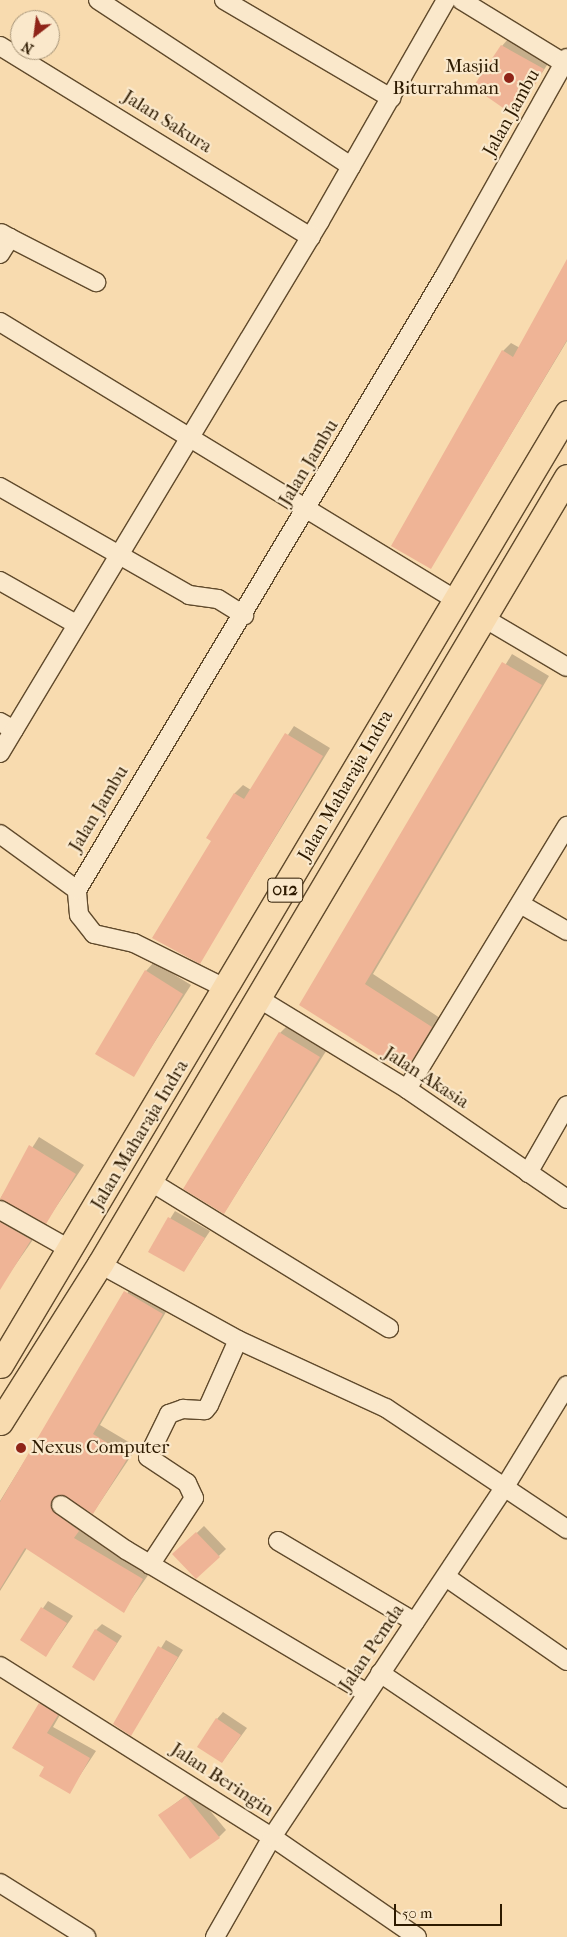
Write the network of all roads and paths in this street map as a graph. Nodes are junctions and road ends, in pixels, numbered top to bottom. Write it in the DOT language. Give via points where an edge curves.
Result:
graph roads {
  1 [pos="98,0"];
  2 [pos="224,0"];
  3 [pos="446,0"];
  4 [pos="461,0"];
  5 [pos="0,46"];
  6 [pos="566,62"];
  7 [pos="390,98"];
  8 [pos="352,166"];
  9 [pos="5,235"];
  10 [pos="310,237"];
  11 [pos="0,254"];
  12 [pos="96,282"];
  13 [pos="0,322"];
  14 [pos="567,412"];
  15 [pos="190,434"];
  16 [pos="567,477"];
  17 [pos="0,487"];
  18 [pos="516,497"];
  19 [pos="307,508"];
  20 [pos="544,514"];
  21 [pos="117,554"];
  22 [pos="0,581"];
  23 [pos="456,600"];
  24 [pos="244,615"];
  25 [pos="484,618"];
  26 [pos="76,624"];
  27 [pos="567,667"];
  28 [pos="7,726"];
  29 [pos="0,753"];
  30 [pos="567,826"];
  31 [pos="0,834"];
  32 [pos="78,887"];
  33 [pos="522,905"];
  34 [pos="567,931"];
  35 [pos="227,988"];
  36 [pos="258,998"];
  37 [pos="407,1089"];
  38 [pos="567,1106"];
  39 [pos="528,1173"];
  40 [pos="148,1180"];
  41 [pos="567,1199"];
  42 [pos="0,1210"];
  43 [pos="71,1250"];
  44 [pos="100,1264"];
  45 [pos="389,1328"];
  46 [pos="238,1340"];
  47 [pos="3,1354"];
  48 [pos="566,1389"];
  49 [pos="2,1414"];
  50 [pos="506,1485"];
  51 [pos="61,1505"];
  52 [pos="567,1529"];
  53 [pos="278,1541"];
  54 [pos="150,1565"];
  55 [pos="446,1578"];
  56 [pos="415,1622"];
  57 [pos="567,1661"];
  58 [pos="0,1666"];
  59 [pos="380,1673"];
  60 [pos="367,1693"];
  61 [pos="567,1799"];
  62 [pos="272,1837"];
  63 [pos="0,1883"];
  64 [pos="86,1937"];
  65 [pos="215,1937"];
  66 [pos="417,1937"];
  1 -- 8 [label="street"];
  2 -- 7 [label="street"];
  3 -- 7 [label="street"];
  4 -- 6 [label="street"];
  5 -- 10 [label="street, Jalan Sakura"];
  6 -- 19 [label="street, Jalan Jambu"];
  7 -- 8 [label="street"];
  8 -- 10 [label="street"];
  9 -- 11 [label="street"];
  9 -- 12 [label="street"];
  10 -- 15 [label="street"];
  13 -- 15 [label="street"];
  14 -- 18 [label="highway, Jalan Maharaja Indra / 012"];
  15 -- 19 [label="street"];
  15 -- 21 [label="street"];
  16 -- 20 [label="highway, Jalan Maharaja Indra / 012"];
  17 -- 21 [label="street"];
  18 -- 20 [label="highway"];
  18 -- 23 [label="highway, Jalan Maharaja Indra / 012"];
  19 -- 23 [label="street"];
  19 -- 24 [label="street, Jalan Jambu"];
  20 -- 25 [label="highway, Jalan Maharaja Indra / 012"];
  21 -- 24 [label="street" via="189,595 218,598"];
  21 -- 26 [label="street"];
  22 -- 26 [label="street"];
  23 -- 35 [label="highway, Jalan Maharaja Indra / 012"];
  24 -- 32 [label="street, Jalan Jambu"];
  25 -- 27 [label="street"];
  25 -- 36 [label="highway, Jalan Maharaja Indra / 012"];
  26 -- 28 [label="street"];
  28 -- 29 [label="street"];
  30 -- 33 [label="street"];
  31 -- 32 [label="street"];
  32 -- 35 [label="street" via="78,915 94,934 134,943"];
  33 -- 34 [label="street"];
  33 -- 37 [label="street"];
  35 -- 43 [label="highway, Jalan Maharaja Indra / 012"];
  36 -- 37 [label="street, Jalan Akasia"];
  36 -- 40 [label="highway, Jalan Maharaja Indra / 012"];
  37 -- 39 [label="street, Jalan Akasia"];
  38 -- 39 [label="street"];
  39 -- 41 [label="street, Jalan Akasia"];
  40 -- 44 [label="highway, Jalan Maharaja Indra / 012"];
  40 -- 45 [label="street"];
  42 -- 43 [label="street"];
  43 -- 47 [label="highway, Jalan Maharaja Indra / 012"];
  44 -- 46 [label="street"];
  44 -- 49 [label="highway, Jalan Maharaja Indra / 012"];
  46 -- 50 [label="street" via="386,1408"];
  46 -- 54 [label="street" via="209,1405 205,1410 183,1409 169,1414 148,1457 187,1483 194,1498"];
  48 -- 50 [label="street, Jalan Pemda"];
  50 -- 52 [label="street"];
  50 -- 55 [label="street, Jalan Pemda"];
  51 -- 54 [label="street"];
  53 -- 56 [label="street"];
  54 -- 60 [label="street"];
  55 -- 56 [label="street, Jalan Pemda"];
  55 -- 57 [label="street"];
  56 -- 59 [label="street, Jalan Pemda"];
  58 -- 62 [label="street, Jalan Beringin"];
  59 -- 60 [label="street, Jalan Pemda"];
  59 -- 61 [label="street"];
  60 -- 62 [label="street, Jalan Pemda"];
  62 -- 65 [label="street, Jalan Pemda"];
  62 -- 66 [label="street, Jalan Beringin"];
  63 -- 64 [label="street"];
}
